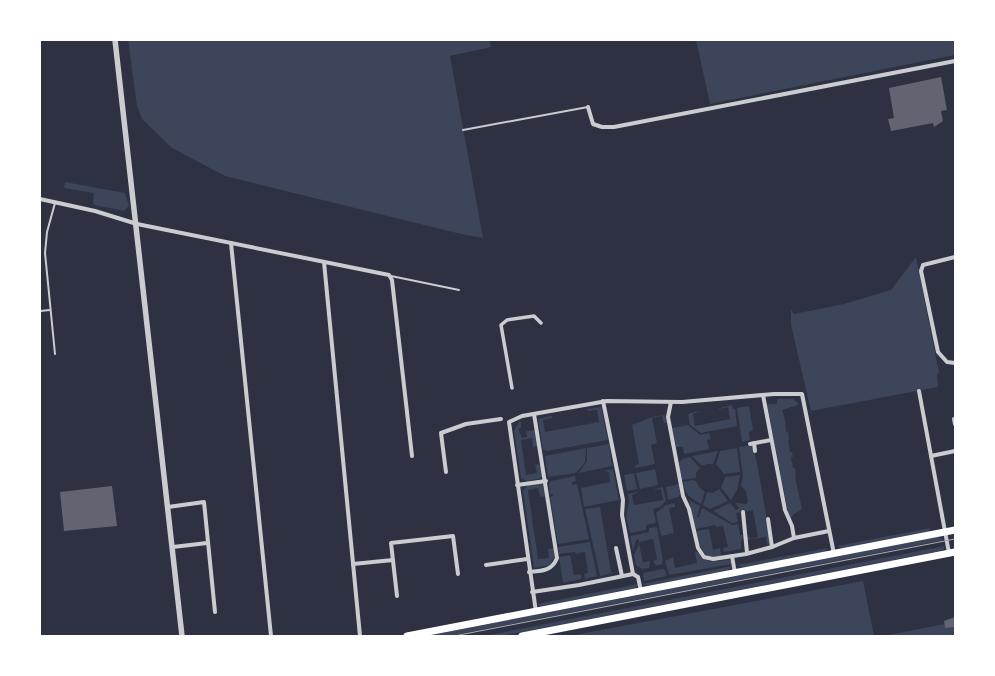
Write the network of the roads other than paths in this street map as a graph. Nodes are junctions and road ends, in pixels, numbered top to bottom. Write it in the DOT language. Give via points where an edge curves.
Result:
graph roads {
  1 [pos="115,40"];
  2 [pos="955,61"];
  3 [pos="588,107"];
  4 [pos="463,130"];
  5 [pos="40,199"];
  6 [pos="55,202"];
  7 [pos="136,224"];
  8 [pos="231,243"];
  9 [pos="955,257"];
  10 [pos="324,262"];
  11 [pos="391,276"];
  12 [pos="459,290"];
  13 [pos="50,310"];
  14 [pos="40,311"];
  15 [pos="541,323"];
  16 [pos="55,354"];
  17 [pos="955,362"];
  18 [pos="512,388"];
  19 [pos="919,391"];
  20 [pos="763,395"];
  21 [pos="603,401"];
  22 [pos="672,402"];
  23 [pos="534,414"];
  24 [pos="501,419"];
  25 [pos="771,440"];
  26 [pos="955,451"];
  27 [pos="755,452"];
  28 [pos="412,456"];
  29 [pos="931,456"];
  30 [pos="446,472"];
  31 [pos="546,480"];
  32 [pos="517,485"];
  33 [pos="168,507"];
  34 [pos="743,512"];
  35 [pos="768,520"];
  36 [pos="955,530"];
  37 [pos="829,531"];
  38 [pos="945,532"];
  39 [pos="794,538"];
  40 [pos="207,543"];
  41 [pos="173,547"];
  42 [pos="772,547"];
  43 [pos="616,548"];
  44 [pos="952,552"];
  45 [pos="748,553"];
  46 [pos="834,554"];
  47 [pos="732,556"];
  48 [pos="527,559"];
  49 [pos="393,560"];
  50 [pos="353,564"];
  51 [pos="486,565"];
  52 [pos="529,572"];
  53 [pos="735,573"];
  54 [pos="458,574"];
  55 [pos="633,574"];
  56 [pos="622,576"];
  57 [pos="641,591"];
  58 [pos="532,592"];
  59 [pos="397,596"];
  60 [pos="215,612"];
  61 [pos="536,612"];
  62 [pos="182,636"];
  63 [pos="271,636"];
  64 [pos="360,636"];
  65 [pos="407,636"];
  66 [pos="522,636"];
  1 -- 7 [label="street"];
  2 -- 3 [label="street" via="614,128 593,124"];
  3 -- 4 [label="lane"];
  5 -- 6 [label="street"];
  6 -- 7 [label="street"];
  6 -- 13 [label="lane" via="45,248"];
  7 -- 8 [label="street"];
  7 -- 33 [label="street"];
  8 -- 10 [label="street"];
  8 -- 63 [label="street"];
  9 -- 17 [label="street" via="923,265 921,271 938,352 947,362"];
  10 -- 11 [label="street"];
  10 -- 50 [label="street"];
  11 -- 12 [label="lane"];
  11 -- 28 [label="street"];
  13 -- 14 [label="lane"];
  13 -- 16 [label="lane"];
  15 -- 18 [label="street" via="534,316 507,320 501,325"];
  19 -- 29 [label="street"];
  20 -- 22 [label="street"];
  20 -- 25 [label="street"];
  20 -- 37 [label="street" via="802,394"];
  21 -- 22 [label="street"];
  21 -- 23 [label="street"];
  21 -- 55 [label="street" via="623,500 622,515"];
  22 -- 47 [label="street" via="669,420 684,500 689,509 698,548 707,559"];
  23 -- 31 [label="street"];
  23 -- 32 [label="street" via="509,422"];
  24 -- 30 [label="street" via="466,424 441,433"];
  25 -- 27 [label="street" via="752,443"];
  25 -- 39 [label="street" via="785,510"];
  26 -- 29 [label="street"];
  29 -- 38 [label="street"];
  31 -- 32 [label="street"];
  31 -- 52 [label="street" via="557,558 548,570"];
  32 -- 48 [label="street"];
  33 -- 40 [label="street" via="204,502"];
  33 -- 41 [label="street"];
  34 -- 45 [label="street"];
  35 -- 42 [label="street"];
  36 -- 38 [label="main road"];
  37 -- 39 [label="street"];
  37 -- 46 [label="street"];
  38 -- 44 [label="street"];
  38 -- 46 [label="main road"];
  39 -- 42 [label="street"];
  40 -- 41 [label="street"];
  40 -- 60 [label="street"];
  41 -- 62 [label="street"];
  42 -- 45 [label="street"];
  43 -- 56 [label="street"];
  44 -- 66 [label="main road"];
  45 -- 47 [label="street"];
  46 -- 53 [label="main road"];
  47 -- 53 [label="street"];
  48 -- 51 [label="street"];
  48 -- 52 [label="street"];
  49 -- 50 [label="street"];
  49 -- 54 [label="street" via="391,543 453,536"];
  49 -- 59 [label="street"];
  50 -- 64 [label="street"];
  52 -- 58 [label="street"];
  53 -- 57 [label="main road"];
  55 -- 56 [label="street"];
  55 -- 57 [label="street" via="638,577"];
  56 -- 58 [label="street"];
  57 -- 61 [label="main road"];
  58 -- 61 [label="street"];
  61 -- 65 [label="main road"];
}
